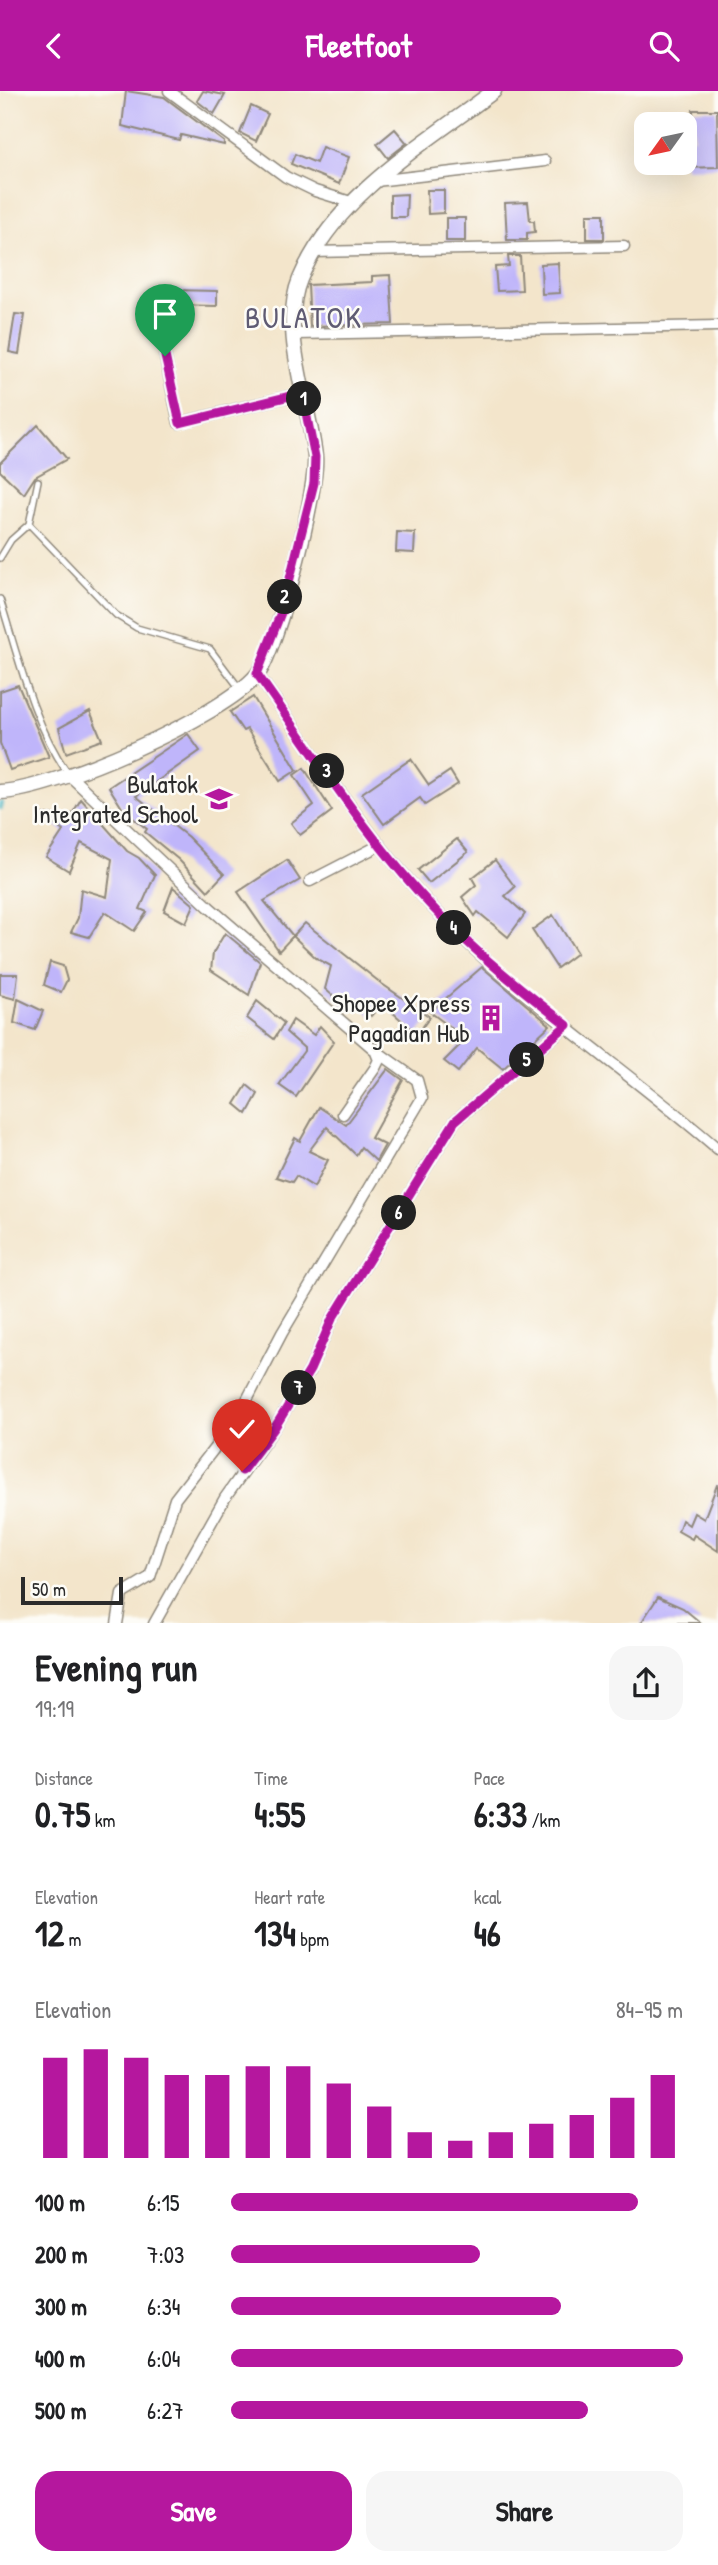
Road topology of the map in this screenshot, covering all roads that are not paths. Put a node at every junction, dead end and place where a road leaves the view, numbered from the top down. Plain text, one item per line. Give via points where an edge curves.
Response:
1 (169, 91) edge
2 (494, 91) edge
3 (545, 160) dead end
4 (376, 181) junction
5 (354, 203) junction
6 (624, 246) dead end
7 (312, 252) junction
8 (718, 326) edge
9 (296, 334) junction
10 (165, 356) dead end
11 (302, 393) junction
12 (38, 481) dead end
13 (29, 524) junction
14 (0, 558) edge
15 (0, 599) edge
16 (257, 674) junction
17 (240, 689) junction
18 (69, 775) junction
19 (0, 792) edge
20 (380, 845) junction
21 (310, 881) dead end
22 (567, 1025) junction
23 (375, 1050) junction
24 (343, 1114) dead end
25 (718, 1149) edge
26 (117, 1623) edge
27 (154, 1623) edge

1 - 5 street via 286,177
2 - 4 street
3 - 4 street
4 - 5 street
5 - 7 street
6 - 7 street
7 - 9 street via 298,283
8 - 9 street
9 - 11 street
10 - 11 street via 180,423
11 - 16 street via 315,457 314,483 282,610
12 - 13 lane
13 - 14 lane
13 - 17 lane via 116,615 137,628 210,649
15 - 18 lane via 25,678
16 - 17 street
16 - 20 street
17 - 18 street via 169,732
18 - 19 street
18 - 23 street via 209,907
20 - 21 street
20 - 22 street via 438,913 513,983
22 - 25 street
22 - 27 street via 455,1121 332,1319 303,1381 218,1509
23 - 24 street via 379,1059 375,1068
23 - 26 street via 417,1080 422,1098 282,1333 237,1419 176,1499 149,1577 122,1594

